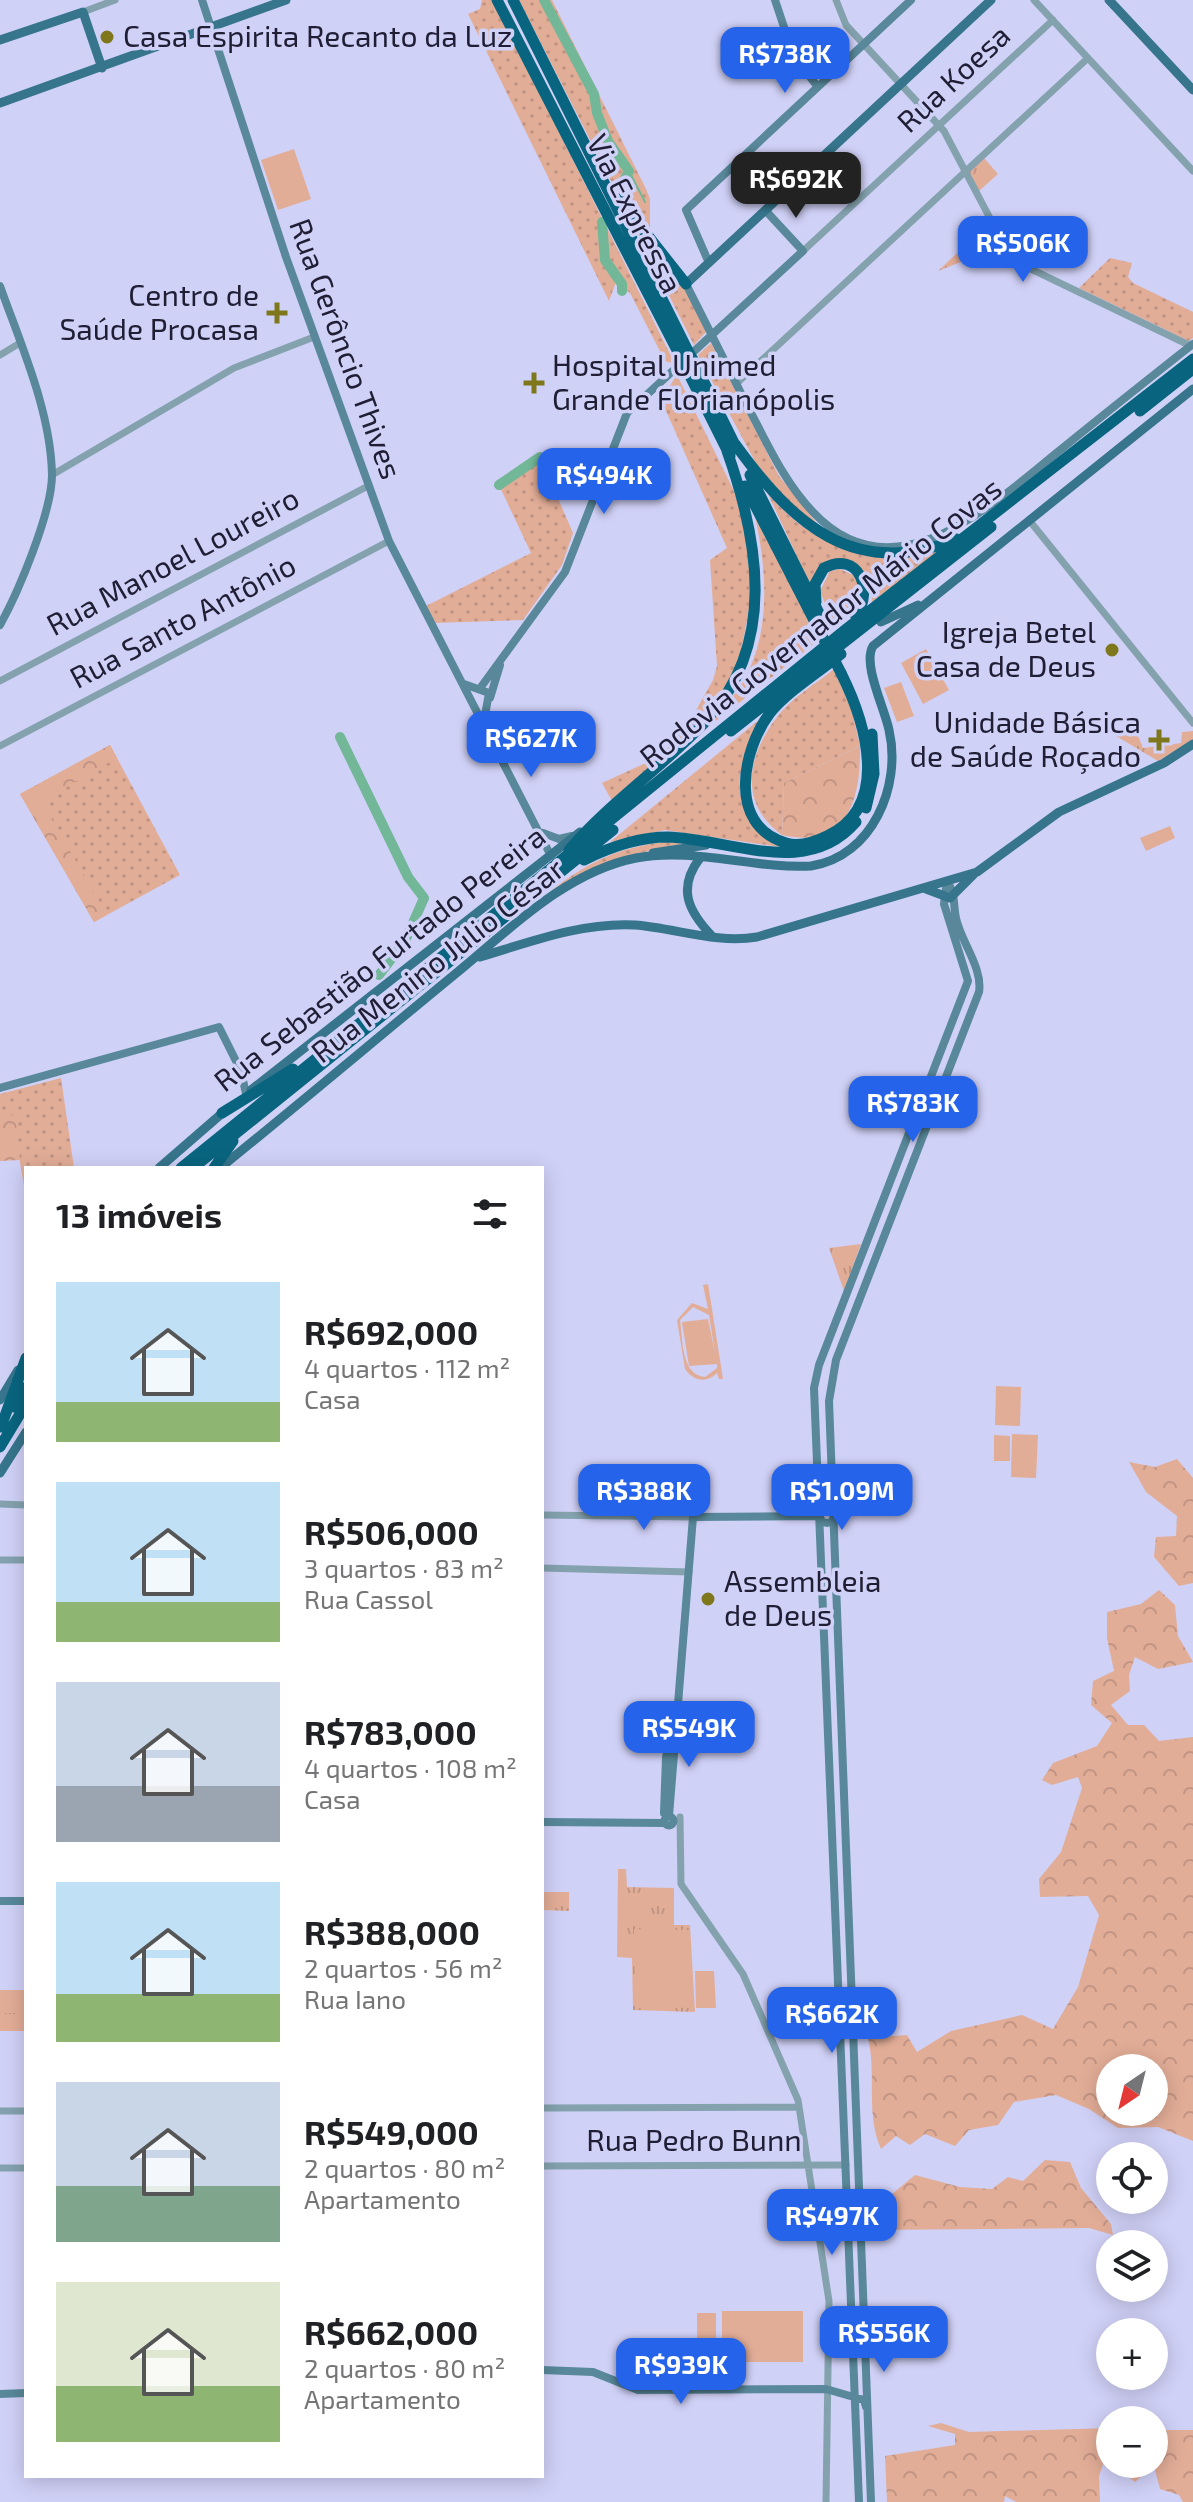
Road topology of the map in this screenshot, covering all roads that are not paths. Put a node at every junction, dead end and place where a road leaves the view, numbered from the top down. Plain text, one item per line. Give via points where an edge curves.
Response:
1 (115, 0) edge
2 (202, 0) edge
3 (286, 0) edge
4 (497, 0) edge
5 (513, 0) edge
6 (775, 0) edge
7 (836, 0) edge
8 (911, 0) edge
9 (991, 0) edge
10 (1034, 0) edge
11 (1109, 0) edge
12 (83, 12) junction
13 (1053, 20) junction
14 (210, 30) junction
15 (0, 40) edge
16 (864, 44) junction
17 (1088, 58) junction
18 (102, 68) junction
19 (901, 84) junction
20 (818, 87) junction
21 (1193, 90) edge
22 (0, 103) edge
23 (939, 125) junction
24 (1193, 171) edge
25 (965, 172) junction
26 (600, 173) junction
27 (765, 210) junction
28 (803, 251) junction
29 (709, 263) junction
30 (686, 284) junction
31 (0, 286) edge
32 (711, 335) junction
33 (314, 337) junction
34 (20, 343) junction
35 (1192, 346) edge
36 (0, 355) edge
37 (686, 358) junction
38 (230, 359) dead end
39 (1193, 359) edge
40 (234, 368) junction
41 (1193, 369) edge
42 (1164, 382) junction
43 (736, 384) junction
44 (1193, 389) edge
45 (731, 447) junction
46 (52, 475) junction
47 (368, 486) junction
48 (821, 520) junction
49 (1029, 520) junction
50 (984, 523) junction
51 (389, 541) junction
52 (834, 541) junction
53 (932, 573) junction
54 (931, 599) junction
55 (816, 607) junction
56 (881, 622) junction
57 (0, 625) edge
58 (822, 626) junction
59 (845, 630) junction
60 (502, 661) junction
61 (844, 671) junction
62 (457, 675) junction
63 (0, 681) edge
64 (478, 688) junction
65 (472, 702) junction
66 (488, 702) junction
67 (748, 707) junction
68 (1193, 723) edge
69 (485, 725) junction
70 (1193, 744) edge
71 (0, 746) edge
72 (661, 763) junction
73 (594, 820) junction
74 (541, 832) junction
75 (576, 835) junction
76 (547, 844) junction
77 (564, 845) junction
78 (718, 845) junction
79 (551, 856) junction
80 (639, 857) junction
81 (700, 858) junction
82 (566, 869) junction
83 (977, 872) junction
84 (548, 874) junction
85 (947, 881) junction
86 (926, 889) junction
87 (955, 895) junction
88 (943, 897) junction
89 (693, 915) junction
90 (692, 933) junction
91 (712, 936) junction
92 (498, 938) junction
93 (509, 948) junction
94 (473, 960) junction
95 (341, 1039) junction
96 (241, 1071) junction
97 (266, 1078) junction
98 (0, 1088) edge
99 (246, 1094) junction
100 (222, 1113) junction
101 (917, 1116) junction
102 (245, 1125) junction
103 (927, 1126) junction
104 (899, 1161) junction
105 (161, 1166) edge
106 (183, 1166) edge
107 (195, 1166) edge
108 (218, 1166) edge
109 (219, 1166) edge
110 (911, 1166) junction
111 (24, 1360) edge
112 (24, 1363) edge
113 (24, 1390) edge
114 (0, 1400) edge
115 (24, 1407) edge
116 (1, 1428) edge
117 (24, 1435) edge
118 (0, 1447) edge
119 (0, 1473) edge
120 (0, 1504) edge
121 (24, 1505) edge
122 (544, 1515) edge
123 (834, 1515) junction
124 (819, 1516) junction
125 (693, 1517) junction
126 (0, 1560) edge
127 (24, 1560) edge
128 (544, 1568) edge
129 (689, 1572) junction
130 (830, 1790) junction
131 (845, 1790) junction
132 (680, 1817) dead end
133 (544, 1822) edge
134 (670, 1823) junction
135 (0, 1901) edge
136 (24, 1901) edge
137 (836, 1954) junction
138 (851, 1984) junction
139 (841, 2011) junction
140 (855, 2046) junction
141 (799, 2107) junction
142 (544, 2108) edge
143 (0, 2111) edge
144 (24, 2111) edge
145 (806, 2165) junction
146 (846, 2165) junction
147 (544, 2166) edge
148 (0, 2168) edge
149 (24, 2168) edge
150 (852, 2326) junction
151 (868, 2348) junction
152 (544, 2370) edge
153 (826, 2389) junction
154 (24, 2393) edge
155 (0, 2394) edge
156 (855, 2395) junction
157 (868, 2419) junction
158 (866, 2501) edge
159 (826, 2502) edge

1 - 12 street
2 - 14 main road, Rua Gerôncio Thives
3 - 14 main road
4 - 37 highway, Via Expressa
5 - 26 highway, Via Expressa
6 - 20 main road via 794,57
7 - 16 street via 843,21
8 - 16 main road
9 - 19 main road
10 - 13 street
11 - 21 main road
12 - 15 main road
12 - 18 main road
13 - 17 street
13 - 23 street, Rua Koesa
14 - 18 main road
14 - 33 main road, Rua Gerôncio Thives
16 - 19 street
16 - 20 main road
17 - 24 street
17 - 25 street
18 - 22 main road
19 - 23 street
19 - 27 main road
20 - 29 main road via 686,210
23 - 25 street
23 - 28 street, Rua Koesa
25 - 35 street via 1017,264
25 - 43 street
26 - 30 highway
26 - 37 highway, Via Expressa
27 - 28 main road
27 - 29 main road
28 - 32 main road, Rua Koesa
29 - 30 main road
30 - 32 main road
31 - 34 main road
32 - 43 main road
32 - 60 main road, Rua Koesa via 623,418 565,572
33 - 40 street
33 - 47 main road, Rua Gerôncio Thives
34 - 36 street
34 - 46 main road via 39,396
35 - 42 highway
35 - 48 main road via 976,516 938,537 900,547 875,545 845,537
37 - 45 highway, Via Expressa
38 - 40 street
39 - 42 highway, Rodovia Governador Mário Covas
40 - 46 street
41 - 53 highway, Rodovia Governador Mário Covas
42 - 50 highway, Rodovia Governador Mário Covas
43 - 48 main road via 786,478
44 - 49 main road
45 - 52 highway via 792,514
45 - 55 highway
45 - 58 highway
45 - 72 highway via 754,545 756,601 750,639 721,704
46 - 57 main road via 25,573
47 - 51 main road, Rua Gerôncio Thives
47 - 63 street, Rua Manoel Loureiro
48 - 52 main road
49 - 54 main road
49 - 68 street
50 - 52 highway via 955,540 903,554
50 - 59 highway, Rodovia Governador Mário Covas
51 - 62 main road, Rua Gerôncio Thives
51 - 71 street, Rua Santo Antônio
53 - 56 highway
53 - 82 highway, Rodovia Governador Mário Covas
54 - 56 main road
54 - 81 main road, Rua Menino Júlio César via 868,655 890,732 890,762 884,802 867,834 842,856 819,865
55 - 58 highway
55 - 59 highway via 815,584 824,568 839,564 857,571 865,598
56 - 61 highway via 773,710 753,741 744,776 750,808 767,832 788,844 832,834 861,801 866,742
58 - 61 highway, bridge
59 - 67 highway, Rodovia Governador Mário Covas
60 - 64 main road
60 - 66 main road
61 - 78 highway via 863,701 874,749 871,794 855,824 832,844 804,853
62 - 64 main road
62 - 65 main road, Rua Gerôncio Thives
64 - 65 main road
64 - 66 main road via 487,690
65 - 66 main road via 480,707
65 - 69 main road, Rua Gerôncio Thives
66 - 69 main road
67 - 72 highway
67 - 84 highway, Rodovia Governador Mário Covas
69 - 74 main road
70 - 83 main road via 1059,812
72 - 73 highway
73 - 75 main road, Rua Sebastião Furtado Pereira
73 - 84 highway
74 - 75 main road via 559,839
74 - 76 main road
75 - 77 main road, Rua Sebastião Furtado Pereira
76 - 77 main road
76 - 79 main road
77 - 79 main road, Rua Sebastião Furtado Pereira
78 - 80 main road via 672,847
78 - 82 highway via 650,839 596,854
79 - 97 main road, Rua Sebastião Furtado Pereira
80 - 81 main road, Rua Menino Júlio César
80 - 92 main road, Rua Menino Júlio César via 577,881
81 - 89 main road via 686,886
82 - 102 highway, Rodovia Governador Mário Covas
83 - 85 main road
83 - 87 main road
84 - 95 highway, Rodovia Governador Mário Covas
85 - 86 main road
85 - 87 main road
85 - 88 main road
86 - 88 main road
86 - 91 main road via 757,937
87 - 88 main road
87 - 103 main road via 957,921 980,986
88 - 101 main road via 968,981
89 - 90 main road
89 - 91 main road
90 - 91 main road
90 - 93 main road via 597,926
92 - 93 main road
92 - 94 main road, Rua Menino Júlio César
93 - 94 main road
94 - 109 main road, Rua Menino Júlio César
95 - 100 highway
95 - 106 highway, Rodovia Governador Mário Covas
96 - 97 main road via 250,1078
96 - 98 main road via 219,1027
96 - 99 main road
97 - 99 main road, Rua Sebastião Furtado Pereira
99 - 100 main road, Rua Sebastião Furtado Pereira
100 - 105 main road, Rua Sebastião Furtado Pereira
101 - 103 main road
101 - 104 main road
102 - 107 highway, Rodovia Governador Mário Covas
102 - 108 highway
103 - 110 main road
104 - 110 main road via 907,1159
104 - 124 main road via 815,1380
110 - 123 main road via 831,1375
111 - 114 main road
112 - 116 highway
113 - 116 highway
115 - 118 highway
117 - 119 main road
120 - 121 street
122 - 125 street
123 - 124 main road via 827,1509
123 - 131 main road
124 - 125 main road
124 - 130 main road
125 - 129 main road
126 - 127 street
128 - 129 street
129 - 134 main road
130 - 131 main road via 836,1784
130 - 137 main road
131 - 138 main road
132 - 134 street
133 - 134 main road
134 - 141 street via 684,1891 743,1974
135 - 136 main road
137 - 138 main road via 842,1951 847,1956
137 - 139 main road
138 - 140 main road
139 - 140 main road via 845,2046
139 - 146 main road
140 - 151 main road
141 - 142 street
141 - 145 street
143 - 144 street
145 - 146 street, Rua Pedro Bunn
145 - 147 street, Rua Pedro Bunn
145 - 153 street via 829,2301
146 - 150 main road
148 - 149 street
150 - 151 main road via 856,2319 862,2321
150 - 156 main road
151 - 157 main road
152 - 153 main road via 593,2372 638,2390
153 - 156 main road
153 - 159 street
154 - 155 main road
156 - 157 main road via 865,2402
156 - 158 main road via 858,2472
157 - 158 main road

